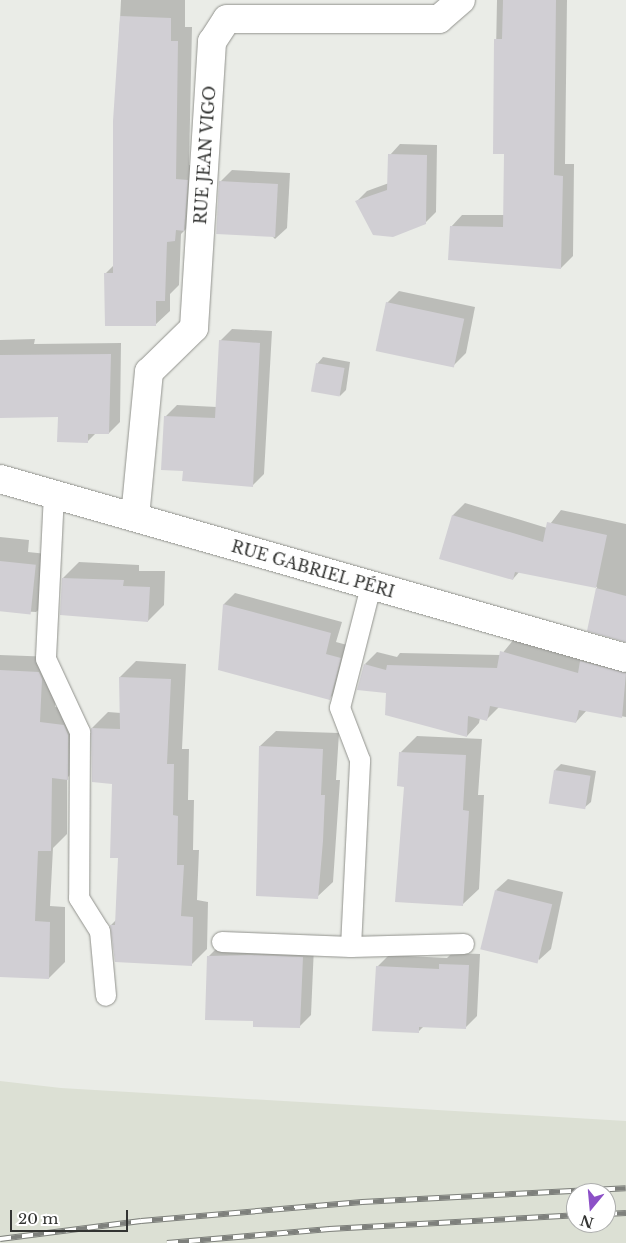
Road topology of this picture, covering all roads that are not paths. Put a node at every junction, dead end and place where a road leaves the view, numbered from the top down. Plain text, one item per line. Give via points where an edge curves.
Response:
1 (461, 0) edge
2 (0, 479) edge
3 (54, 494) junction
4 (135, 517) junction
5 (372, 586) junction
6 (626, 658) edge
7 (222, 942) dead end
8 (464, 944) dead end
9 (351, 947) junction
10 (106, 996) dead end

1 - 4 street, RUE JEAN VIGO via 439,19 227,19 212,42 194,328 149,372
2 - 3 street, RUE GABRIEL PÉRI
3 - 4 street, RUE GABRIEL PÉRI
3 - 10 lane via 46,659 80,732 79,898 100,931
4 - 5 street, RUE GABRIEL PÉRI
5 - 6 street, RUE GABRIEL PÉRI
5 - 9 lane via 340,708 360,760
7 - 9 lane
8 - 9 lane

